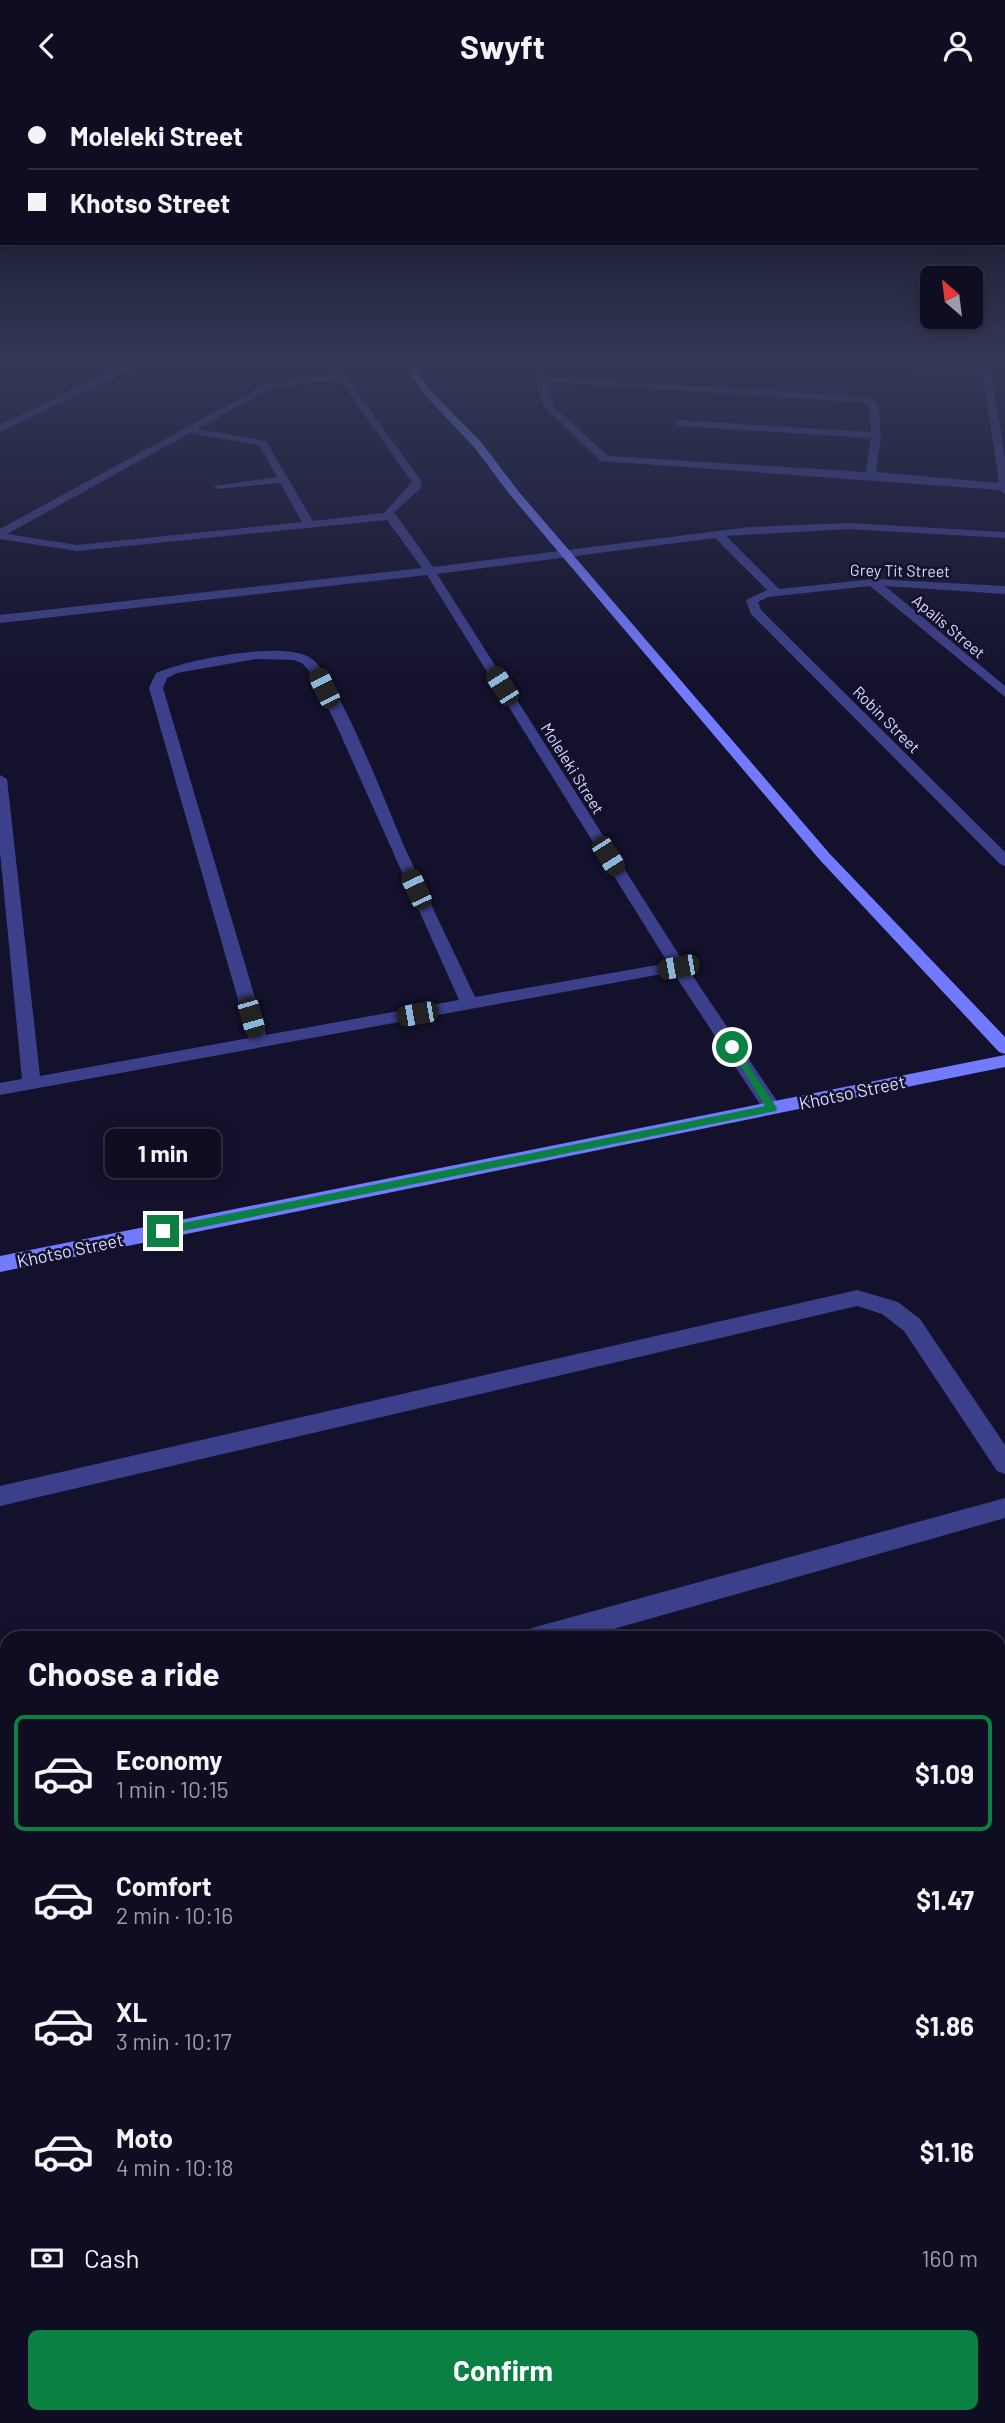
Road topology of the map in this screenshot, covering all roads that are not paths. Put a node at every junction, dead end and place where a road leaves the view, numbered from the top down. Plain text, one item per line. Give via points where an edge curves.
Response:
1 (120, 468) edge
2 (279, 468) edge
3 (407, 468) edge
4 (497, 468) edge
5 (752, 468) edge
6 (872, 468) edge
7 (1002, 468) edge
8 (871, 475) junction
9 (286, 479) junction
10 (218, 486) dead end
11 (1005, 489) edge
12 (390, 516) junction
13 (310, 524) junction
14 (717, 533) junction
15 (0, 534) edge
16 (1005, 535) edge
17 (566, 553) junction
18 (430, 571) junction
19 (873, 582) junction
20 (1005, 590) edge
21 (775, 592) junction
22 (753, 597) joint
23 (0, 619) edge
24 (1005, 694) edge
25 (0, 779) edge
26 (1005, 862) edge
27 (678, 967) junction
28 (470, 1005) junction
29 (259, 1042) junction
30 (1005, 1048) edge
31 (1005, 1061) edge
32 (32, 1084) junction
33 (0, 1089) edge
34 (772, 1108) junction
35 (0, 1264) edge
36 (1005, 1464) edge
37 (0, 1496) edge
38 (1005, 1507) edge
39 (564, 1631) edge

1 - 15 street
2 - 9 street
3 - 12 street via 416,487 389,510
4 - 17 street
5 - 8 street
6 - 8 street
7 - 11 street
8 - 11 street
9 - 10 street
9 - 13 street
12 - 13 street
12 - 18 street, Moleleki Street
13 - 15 street via 77,548
14 - 16 street via 849,526
14 - 17 street
14 - 21 street
17 - 18 street
17 - 30 street via 824,856
18 - 23 street
18 - 27 street, Moleleki Street
19 - 20 street, Grey Tit Street
19 - 21 street, Grey Tit Street
19 - 24 street, Apalis Street
21 - 22 street, Grey Tit Street
22 - 26 street, Robin Street via 755,611
25 - 32 street
27 - 28 street
27 - 34 street, Moleleki Street
28 - 29 street
28 - 29 street via 314,667 298,656 277,654 182,668 161,676 156,688
29 - 32 street
31 - 34 street, Khotso Street
32 - 33 street
34 - 35 street, Khotso Street
36 - 37 street via 912,1325 890,1308 857,1298
38 - 39 street

